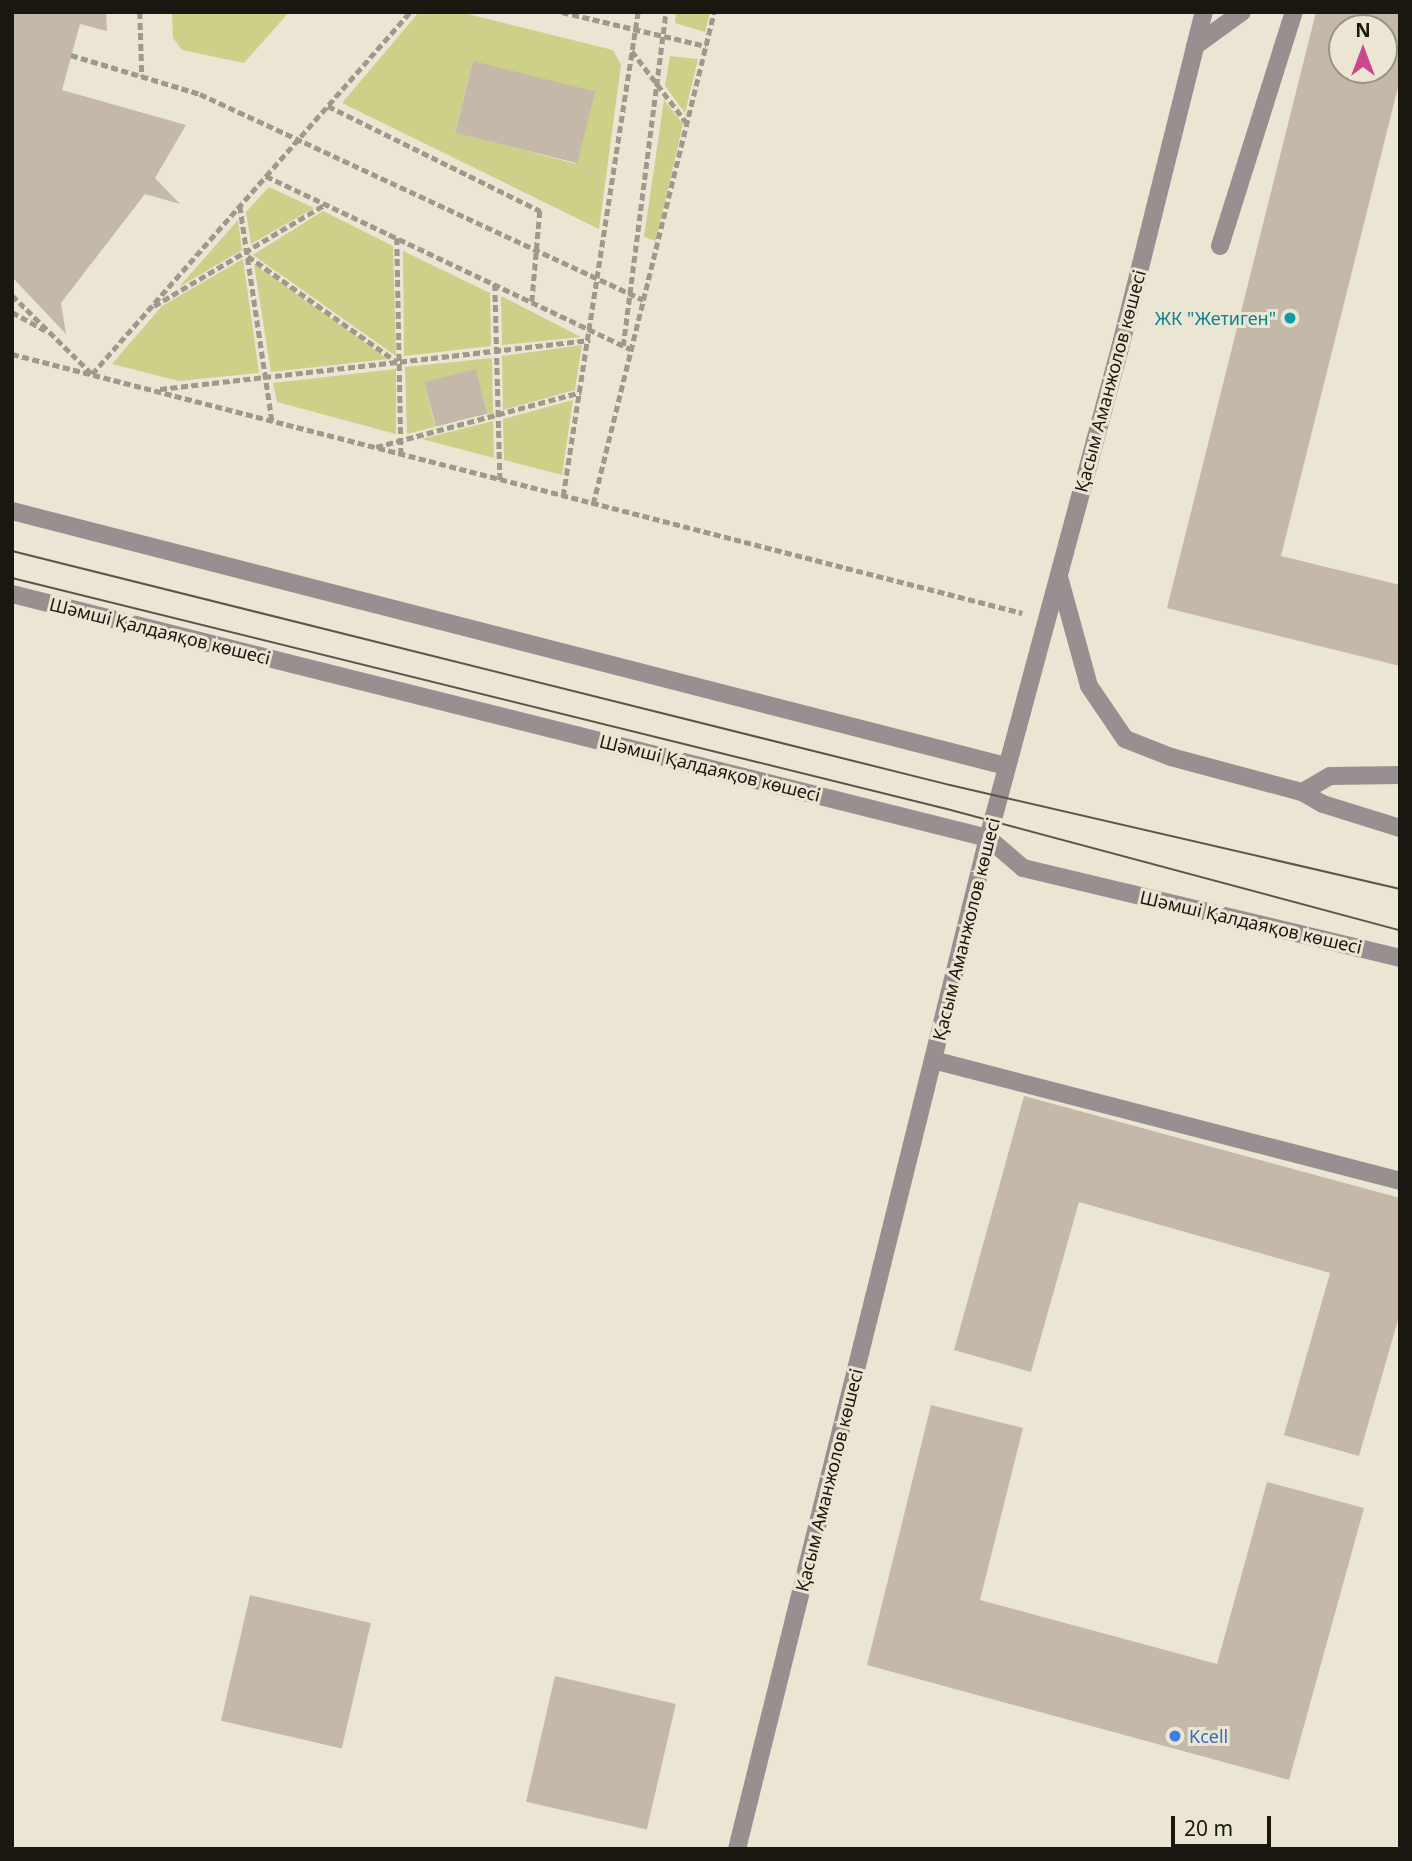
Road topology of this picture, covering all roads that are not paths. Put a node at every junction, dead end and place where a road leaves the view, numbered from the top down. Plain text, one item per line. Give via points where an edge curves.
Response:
1 (1204, 12) edge
2 (1242, 12) edge
3 (1294, 12) edge
4 (1195, 46) junction
5 (1220, 246) dead end
6 (12, 510) edge
7 (1059, 578) junction
8 (12, 594) edge
9 (1006, 766) junction
10 (1400, 775) edge
11 (1302, 792) junction
12 (1400, 828) edge
13 (988, 838) junction
14 (1400, 958) edge
15 (933, 1060) junction
16 (1400, 1181) edge
17 (737, 1849) edge

1 - 4 street, Қасым Аманжолов көшесі
2 - 4 street
3 - 5 street
4 - 7 street, Қасым Аманжолов көшесі
6 - 9 street
7 - 9 street, Қасым Аманжолов көшесі
7 - 11 street via 1089,686 1125,739 1171,757
8 - 13 street, Шәмші Қалдаяқов көшесі
9 - 13 street, Қасым Аманжолов көшесі
10 - 11 street via 1330,776
11 - 12 street via 1323,804
13 - 14 street, Шәмші Қалдаяқов көшесі via 1023,868
13 - 15 street, Қасым Аманжолов көшесі
15 - 16 street
15 - 17 street, Қасым Аманжолов көшесі

